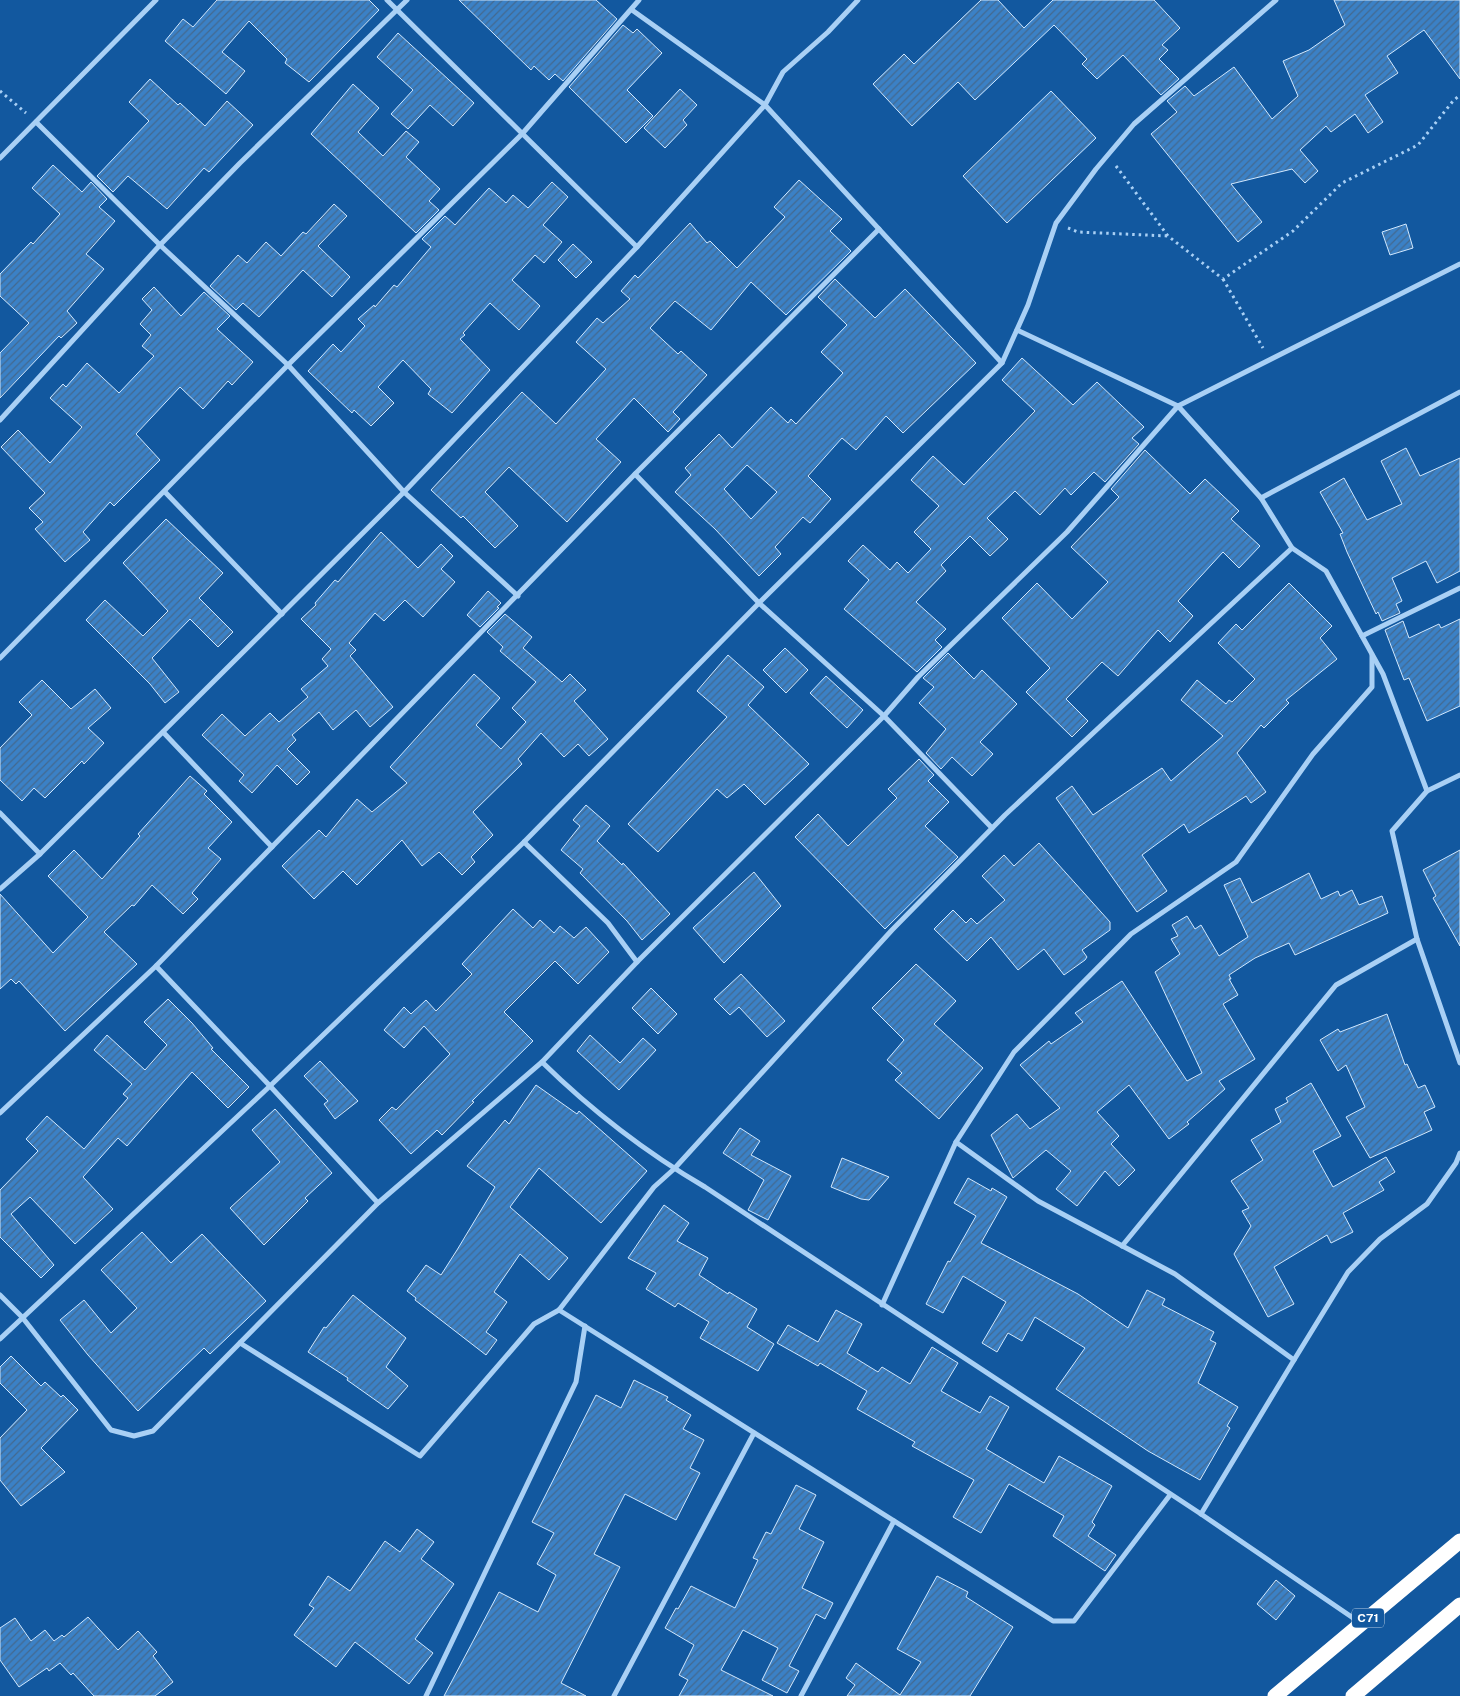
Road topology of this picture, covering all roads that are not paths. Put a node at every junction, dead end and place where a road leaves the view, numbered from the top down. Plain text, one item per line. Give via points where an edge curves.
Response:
1 (156, 0) edge
2 (387, 0) edge
3 (407, 0) edge
4 (639, 0) edge
5 (858, 0) edge
6 (1276, 0) edge
7 (398, 9) junction
8 (632, 10) junction
9 (765, 104) junction
10 (36, 122) junction
11 (522, 134) junction
12 (0, 158) edge
13 (879, 229) junction
14 (160, 245) junction
15 (637, 247) junction
16 (1460, 264) edge
17 (1017, 330) junction
18 (1002, 363) junction
19 (288, 365) junction
20 (1460, 392) edge
21 (1178, 406) junction
22 (0, 420) edge
23 (635, 474) junction
24 (165, 492) junction
25 (404, 492) junction
26 (1261, 498) junction
27 (1292, 548) junction
28 (1460, 588) edge
29 (518, 596) junction
30 (759, 603) junction
31 (282, 614) junction
32 (1362, 636) junction
33 (1372, 655) junction
34 (0, 658) edge
35 (884, 716) junction
36 (163, 732) junction
37 (1460, 776) edge
38 (1426, 791) junction
39 (0, 813) edge
40 (992, 828) junction
41 (524, 842) junction
42 (272, 847) junction
43 (40, 854) junction
44 (0, 890) edge
45 (1417, 939) junction
46 (637, 962) junction
47 (156, 966) junction
48 (542, 1062) junction
49 (1460, 1064) edge
50 (270, 1086) junction
51 (0, 1113) edge
52 (956, 1142) junction
53 (1460, 1153) edge
54 (674, 1169) junction
55 (378, 1203) junction
56 (1122, 1246) junction
57 (0, 1295) edge
58 (882, 1305) junction
59 (558, 1310) junction
60 (22, 1317) junction
61 (585, 1326) junction
62 (0, 1339) edge
63 (240, 1343) junction
64 (1294, 1360) junction
65 (754, 1433) junction
66 (1170, 1495) junction
67 (1201, 1514) junction
68 (894, 1522) junction
69 (1460, 1541) edge
70 (1460, 1605) edge
71 (1362, 1623) junction
72 (426, 1696) edge
73 (614, 1696) edge
74 (801, 1696) edge
75 (1275, 1696) edge
76 (1353, 1696) edge

1 - 10 street
2 - 7 street
3 - 7 street
4 - 8 street
5 - 9 street via 784,72
6 - 17 street via 1134,124 1107,156 1056,223
7 - 11 street
7 - 14 street via 240,162
8 - 9 street
8 - 11 street
9 - 13 street
9 - 15 street
10 - 12 street
10 - 14 street
11 - 15 street
11 - 19 street
13 - 18 street
13 - 23 street
14 - 19 street
14 - 22 street
15 - 25 street
16 - 21 street
17 - 18 street
17 - 21 street
18 - 30 street
19 - 24 street
19 - 25 street
20 - 26 street
21 - 26 street
21 - 35 street via 1067,532 918,678
23 - 29 street
23 - 30 street
24 - 31 street
24 - 34 street
25 - 29 street
25 - 31 street
26 - 27 street
27 - 32 street via 1326,571
27 - 40 street
28 - 32 street
29 - 42 street
30 - 35 street
30 - 41 street
31 - 36 street
32 - 33 street
33 - 38 street via 1383,674
33 - 52 street via 1372,688 1313,754 1236,862 1131,934 1014,1052
35 - 40 street
35 - 46 street
36 - 42 street
36 - 43 street
37 - 38 street
38 - 45 street via 1392,831
39 - 43 street
40 - 54 street via 874,949
41 - 46 street via 608,923
41 - 50 street
42 - 47 street
43 - 44 street
45 - 49 street
45 - 56 street via 1336,985
46 - 48 street
47 - 50 street
47 - 51 street
48 - 54 street via 582,1101
48 - 55 street
50 - 55 street
50 - 60 street
52 - 56 street via 1038,1201
52 - 58 street
53 - 64 street via 1427,1204 1380,1239 1348,1272
54 - 58 street
54 - 59 street via 654,1188
55 - 63 street
56 - 64 street via 1175,1274
57 - 60 street
58 - 66 street
59 - 61 street
59 - 63 street via 534,1324 420,1456
60 - 62 street
60 - 63 street via 111,1430 134,1436 153,1431
61 - 65 street
61 - 72 street via 576,1382
64 - 67 street
65 - 68 street
65 - 73 street
66 - 67 street
66 - 68 street via 1074,1620 1053,1621
67 - 71 street
68 - 74 street
69 - 71 highway, C71
70 - 76 highway
71 - 75 highway, C71

